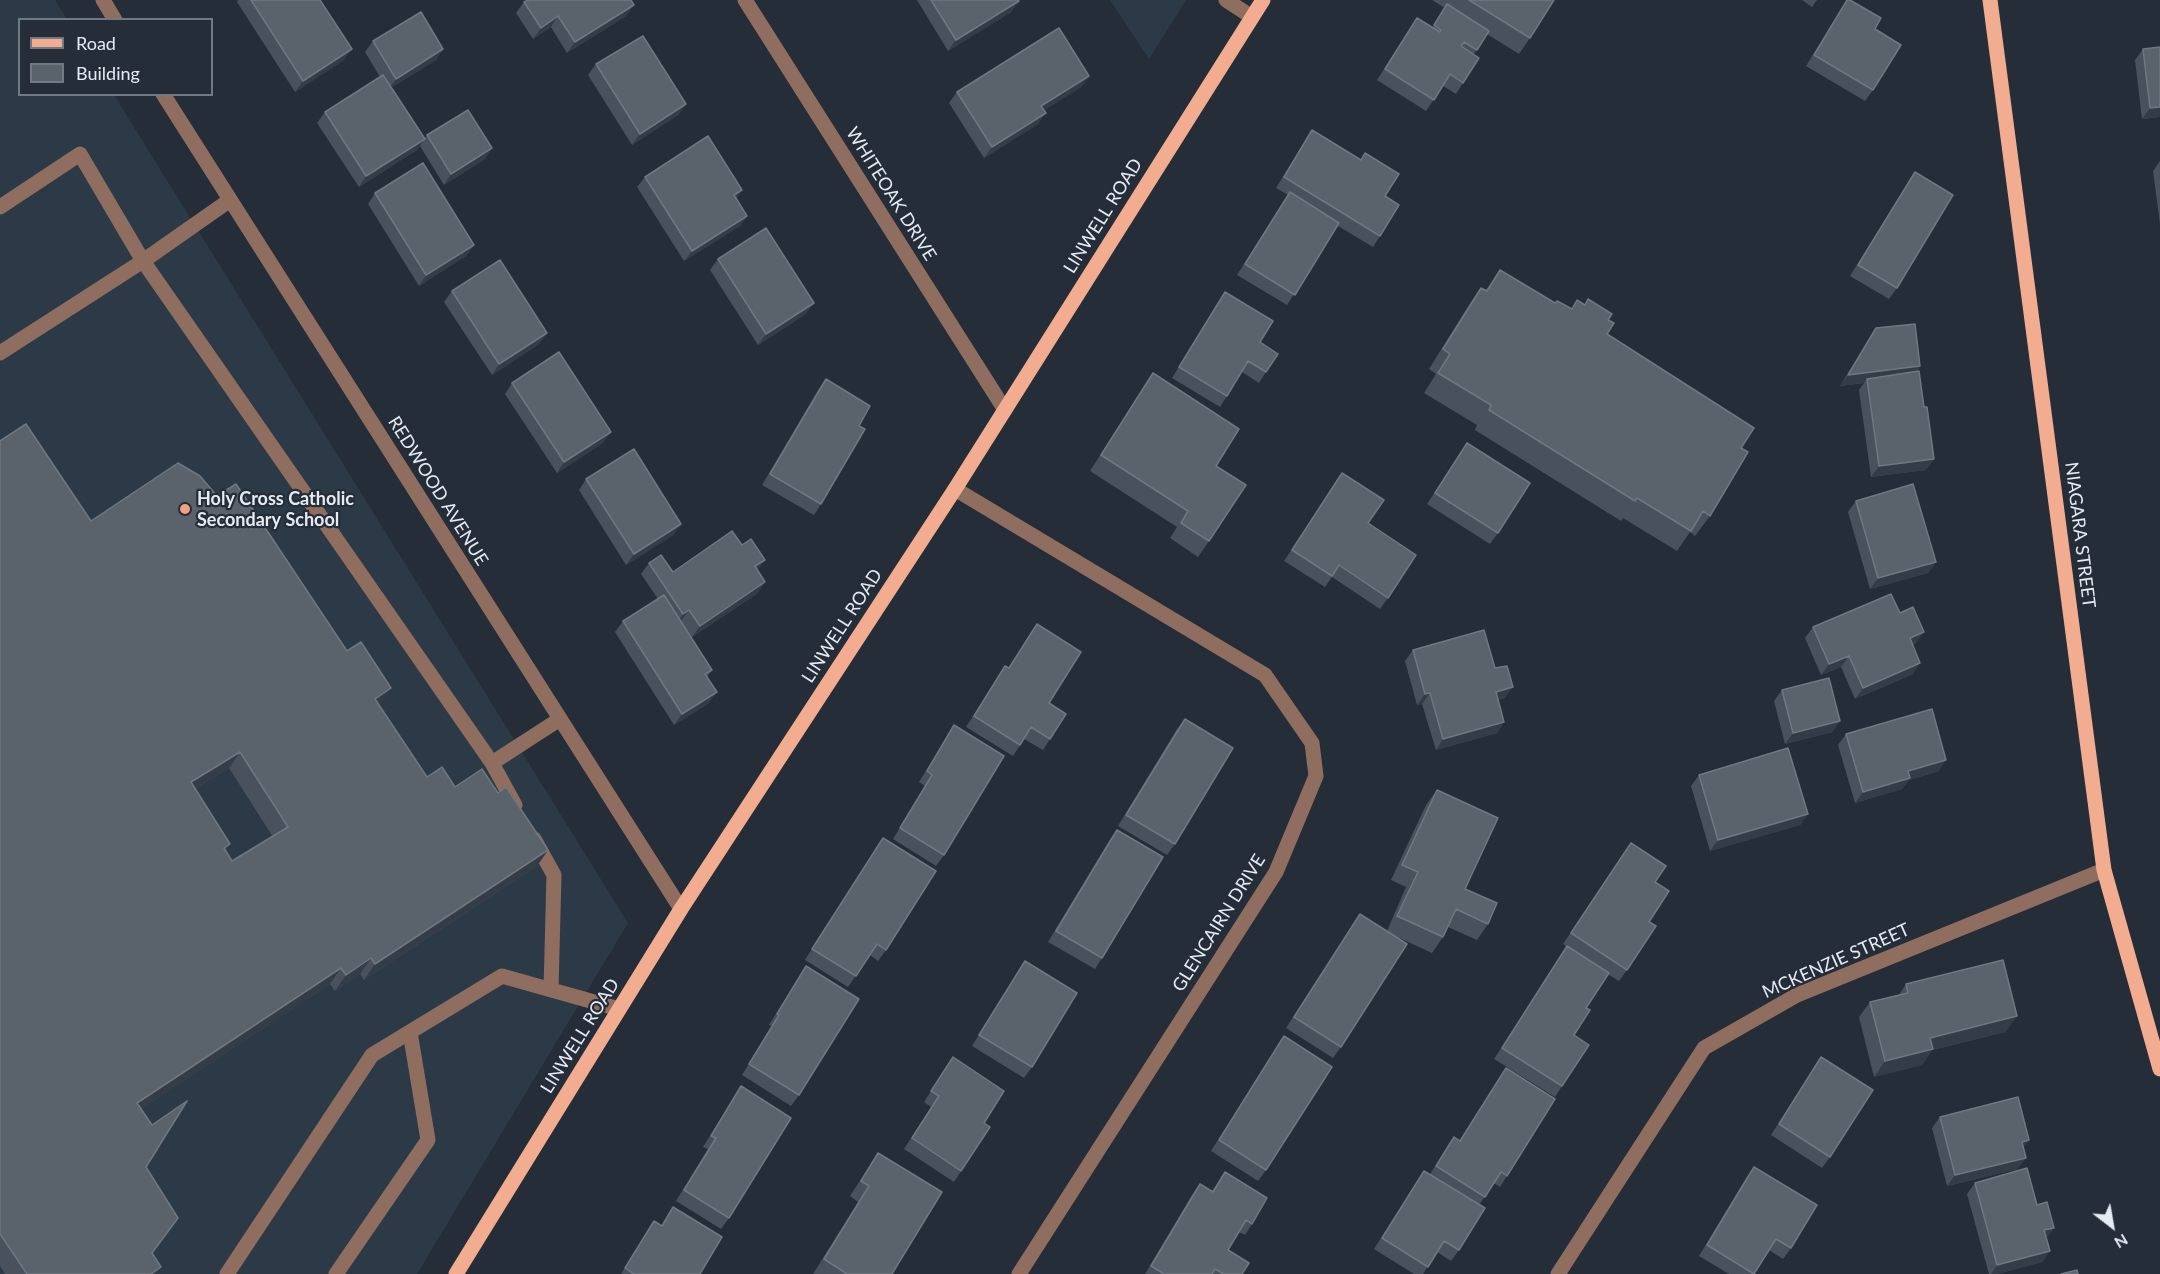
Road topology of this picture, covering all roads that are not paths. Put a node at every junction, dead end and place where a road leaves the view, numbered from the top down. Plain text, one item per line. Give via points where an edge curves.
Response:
1 (103, 0) edge
2 (745, 0) edge
3 (1226, 0) edge
4 (1263, 0) edge
5 (1990, 0) edge
6 (1252, 17) junction
7 (114, 18) edge
8 (164, 96) edge
9 (230, 200) junction
10 (0, 207) edge
11 (143, 261) junction
12 (0, 352) edge
13 (1005, 410) junction
14 (955, 489) junction
15 (560, 719) junction
16 (492, 763) junction
17 (2104, 870) junction
18 (681, 909) junction
19 (551, 990) junction
20 (619, 1009) junction
21 (410, 1032) junction
22 (2160, 1069) edge
23 (227, 1274) edge
24 (336, 1274) edge
25 (456, 1274) edge
26 (1019, 1274) edge
27 (1558, 1274) edge

1 - 7 street
2 - 13 street, WHITEOAK DRIVE
3 - 6 street
4 - 6 main road, LINWELL ROAD
5 - 17 main road, NIAGARA STREET
6 - 13 main road, LINWELL ROAD
8 - 9 street, REDWOOD AVENUE
9 - 11 street
9 - 15 street, REDWOOD AVENUE
10 - 11 street via 80,154
11 - 12 street
11 - 16 street
13 - 14 main road, LINWELL ROAD
14 - 18 main road, LINWELL ROAD
14 - 26 street, GLENCAIRN DRIVE via 1265,675 1312,743 1316,776 1276,872
15 - 16 street
15 - 18 street, REDWOOD AVENUE
16 - 19 street via 554,875
17 - 22 main road, NIAGARA STREET
17 - 27 street, MCKENZIE STREET via 1797,995 1704,1048
18 - 20 main road, LINWELL ROAD
19 - 20 street
19 - 21 street via 502,976
20 - 25 main road, LINWELL ROAD
21 - 23 street via 372,1055
21 - 24 street via 428,1140

